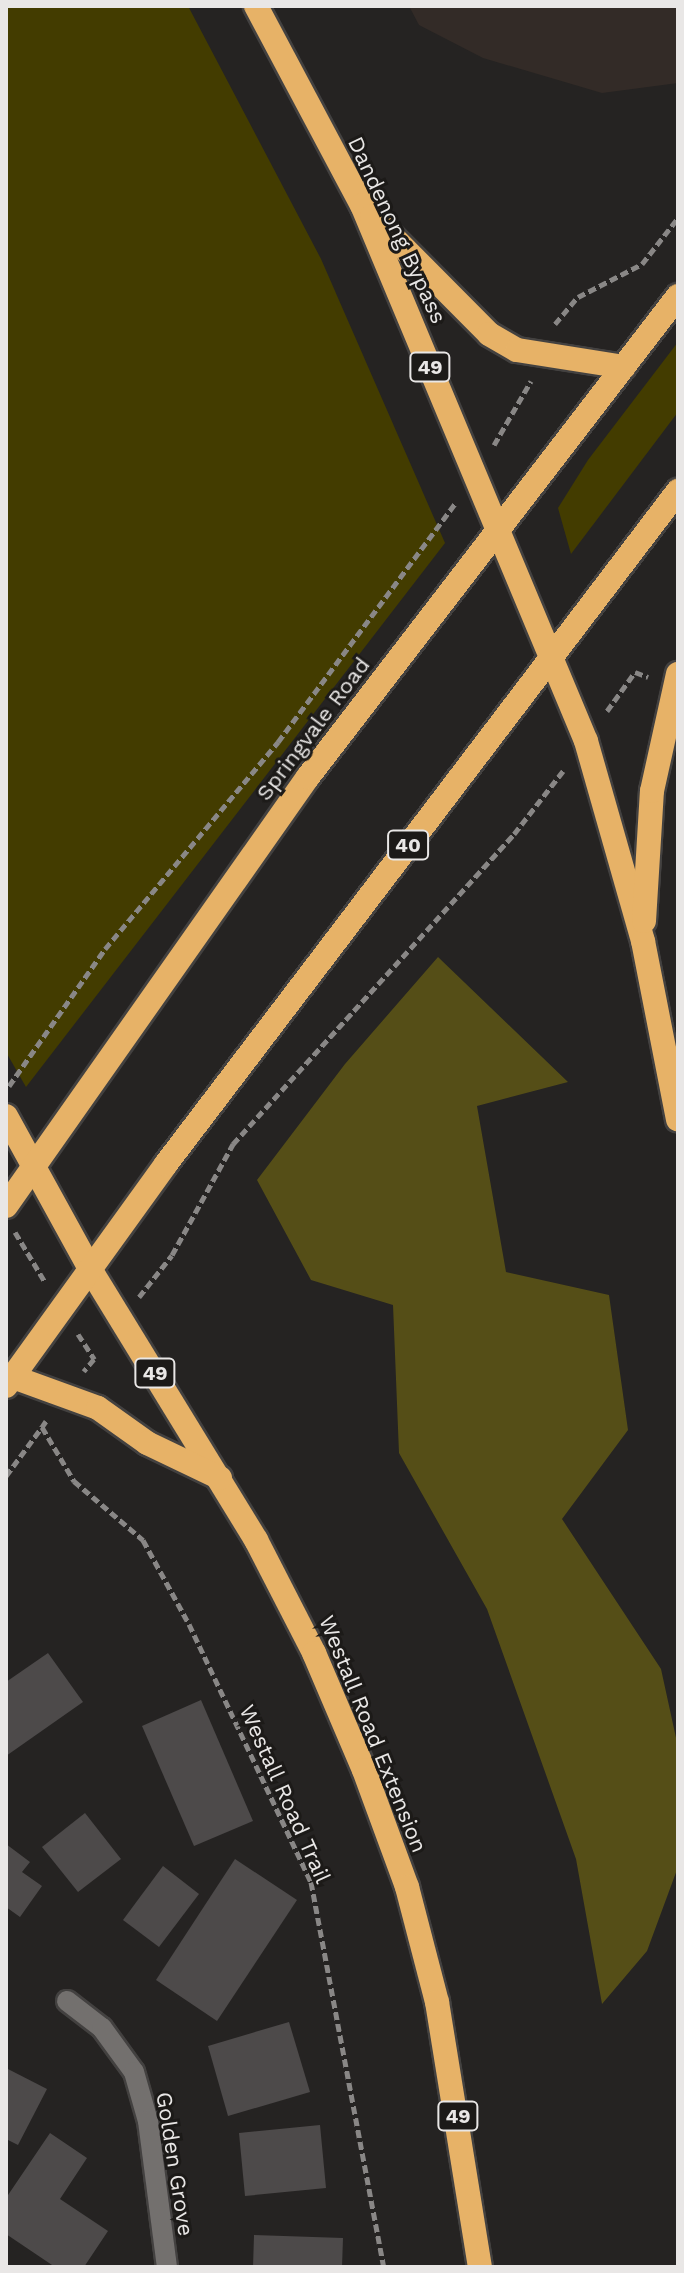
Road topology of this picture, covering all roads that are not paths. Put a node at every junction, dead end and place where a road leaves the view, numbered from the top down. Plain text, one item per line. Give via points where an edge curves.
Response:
1 (256, 6) edge
2 (362, 205) junction
3 (678, 296) edge
4 (624, 367) junction
5 (678, 491) edge
6 (497, 530) junction
7 (550, 660) junction
8 (676, 681) edge
9 (643, 941) junction
10 (6, 1116) edge
11 (678, 1120) edge
12 (33, 1166) junction
13 (6, 1206) edge
14 (90, 1269) junction
15 (9, 1381) edge
16 (220, 1478) junction
17 (67, 2001) dead end
18 (167, 2267) edge
19 (480, 2267) edge

1 - 2 highway, Dandenong Bypass / 49
2 - 4 highway via 489,334 517,350
2 - 6 highway, Dandenong Bypass / 49
3 - 4 highway, Springvale Road
4 - 6 highway, Springvale Road
5 - 7 highway, 40
6 - 7 highway, Dandenong Bypass / 49
6 - 12 highway, Springvale Road via 308,777
7 - 9 highway, 49 via 586,741
7 - 14 highway, 40
8 - 9 highway via 652,791
9 - 11 highway, 49
10 - 12 highway, 49
12 - 13 highway, Springvale Road
12 - 14 highway, 49
14 - 15 highway, 40
14 - 16 highway, Westall Road Extension / 49
15 - 16 highway via 116,1417 147,1443
16 - 19 highway, Westall Road Extension / 49 via 314,1653 407,1887 447,2048
17 - 18 street, Golden Grove via 102,2028 134,2072 148,2121

